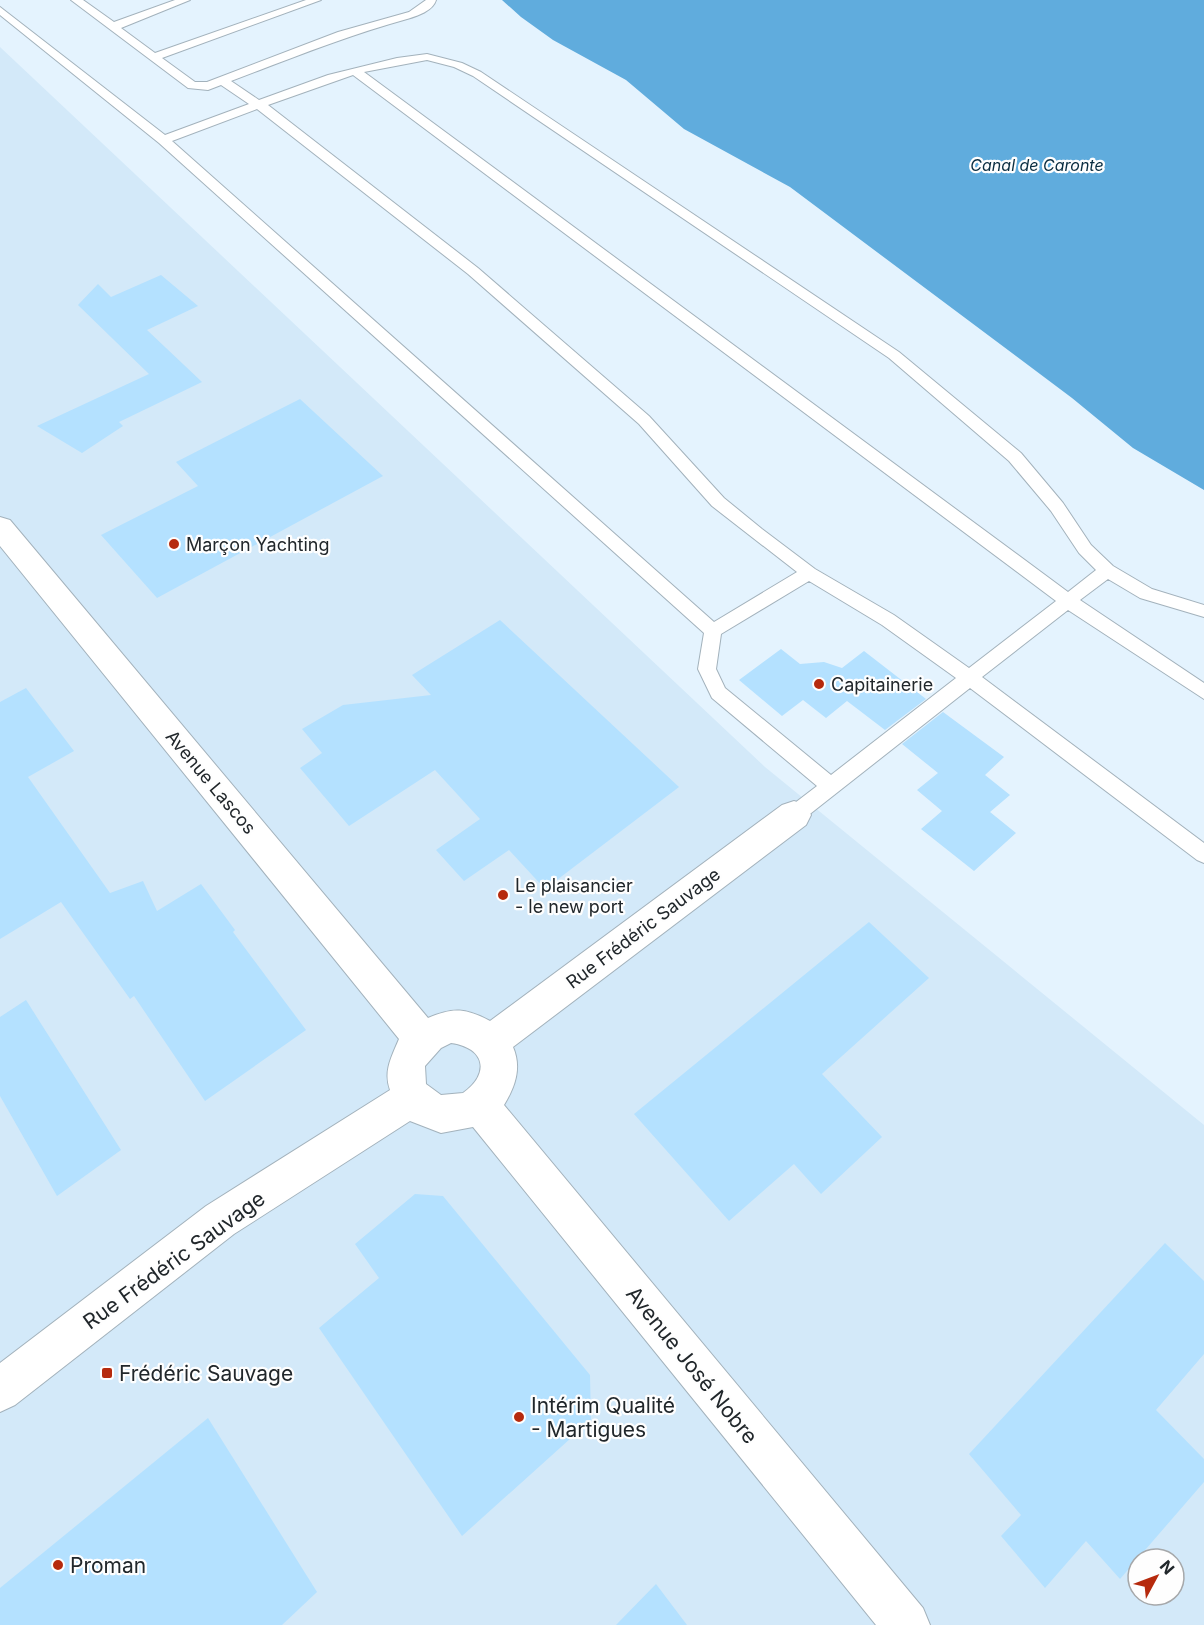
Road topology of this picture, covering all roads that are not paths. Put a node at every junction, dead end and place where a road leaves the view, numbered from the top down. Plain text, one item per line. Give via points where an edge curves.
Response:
1 (76, 0) edge
2 (185, 0) edge
3 (316, 0) edge
4 (431, 0) edge
5 (0, 10) edge
6 (112, 27) junction
7 (154, 57) junction
8 (355, 71) junction
9 (222, 81) junction
10 (255, 104) junction
11 (163, 140) junction
12 (0, 527) edge
13 (1107, 570) junction
14 (809, 573) junction
15 (1068, 601) junction
16 (1204, 611) edge
17 (713, 631) junction
18 (970, 678) junction
19 (1204, 692) edge
20 (831, 786) junction
21 (794, 815) joint
22 (1204, 854) edge
23 (422, 1038) junction
24 (491, 1042) junction
25 (413, 1097) junction
26 (479, 1105) junction
27 (0, 1390) edge
28 (906, 1625) edge

1 - 6 lane
2 - 6 lane
3 - 7 lane
4 - 9 lane via 413,14 342,34
5 - 11 lane
6 - 7 lane
7 - 9 lane via 192,85 208,86
8 - 10 lane
8 - 13 lane via 427,57 477,74 894,355 1015,457 1057,507 1085,549
8 - 15 lane
9 - 10 lane
10 - 11 lane
10 - 14 lane via 276,116 472,271 644,420 718,502
11 - 17 lane
12 - 23 street, Avenue Lascos
13 - 15 lane
13 - 16 lane via 1146,594
14 - 17 lane
14 - 18 lane
15 - 18 lane
15 - 19 lane
17 - 20 lane via 706,669 718,693
18 - 20 lane
18 - 22 lane
20 - 21 lane
21 - 24 street, Rue Frédéric Sauvage
23 - 24 street via 450,1026 479,1032
23 - 25 street via 412,1048 405,1073
24 - 26 street via 497,1054 497,1081
25 - 26 street via 421,1106 443,1114 456,1114
25 - 27 street, Rue Frédéric Sauvage via 220,1220
26 - 28 street, Avenue José Nobre

